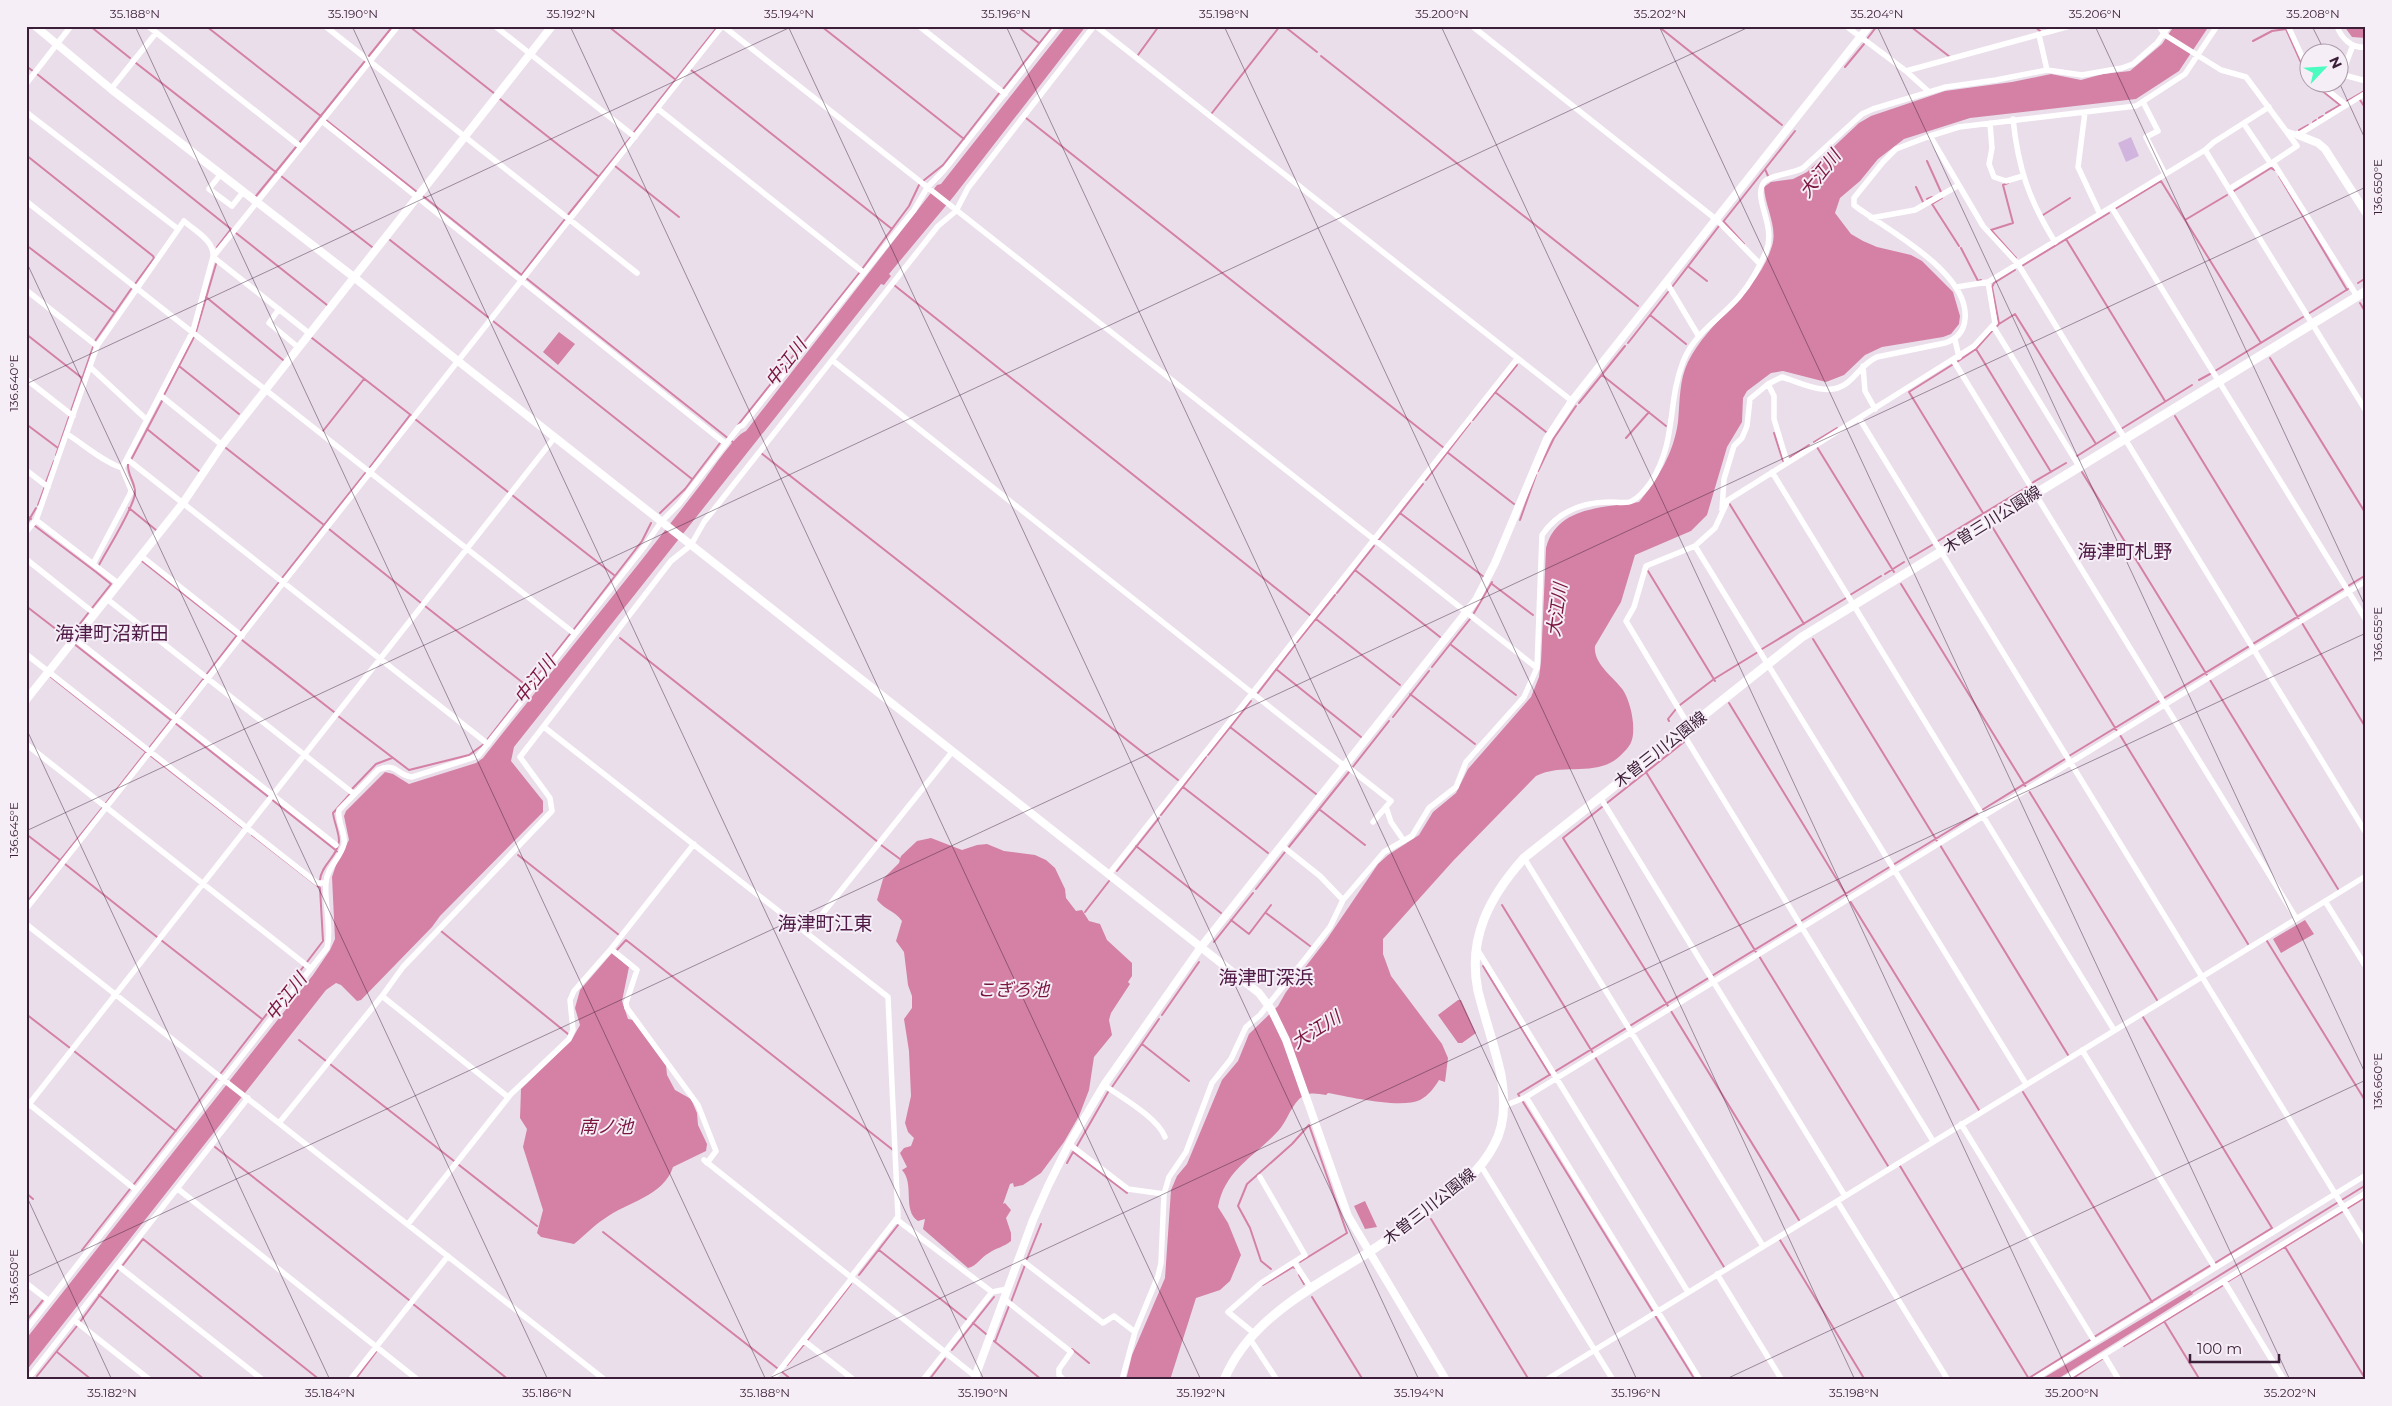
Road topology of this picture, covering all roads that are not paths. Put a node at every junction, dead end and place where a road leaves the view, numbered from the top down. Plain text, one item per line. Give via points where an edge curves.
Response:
1 (35, 26) edge
2 (71, 26) edge
3 (148, 26) edge
4 (325, 26) edge
5 (398, 26) edge
6 (495, 26) edge
7 (552, 26) edge
8 (722, 26) edge
9 (919, 26) edge
10 (1058, 26) edge
11 (1095, 26) edge
12 (1472, 26) edge
13 (1846, 26) edge
14 (1869, 26) edge
15 (2070, 26) edge
16 (2159, 26) edge
17 (2169, 26) edge
18 (2217, 26) edge
19 (2288, 26) edge
20 (2337, 26) edge
21 (156, 33) junction
22 (2164, 34) junction
23 (2038, 35) junction
24 (1860, 37) junction
25 (58, 44) junction
26 (2353, 45) junction
27 (2366, 47) edge
28 (2300, 52) edge
29 (2350, 52) edge
30 (530, 54) junction
31 (2196, 54) junction
32 (370, 62) junction
33 (2047, 70) junction
34 (1906, 71) junction
35 (2350, 77) edge
36 (2366, 81) edge
37 (26, 84) edge
38 (111, 90) junction
39 (1928, 91) junction
40 (2330, 92) edge
41 (2366, 93) edge
42 (1005, 94) junction
43 (2144, 102) junction
44 (2346, 105) junction
45 (2269, 107) junction
46 (658, 109) junction
47 (26, 112) edge
48 (2084, 112) junction
49 (2013, 119) junction
50 (322, 122) junction
51 (1990, 123) junction
52 (2244, 124) junction
53 (2286, 131) junction
54 (2298, 135) junction
55 (635, 136) junction
56 (1930, 136) junction
57 (464, 137) junction
58 (301, 147) junction
59 (2205, 150) junction
60 (2272, 163) junction
61 (221, 174) junction
62 (2165, 174) junction
63 (2023, 176) junction
64 (1959, 185) junction
65 (929, 189) junction
66 (2229, 189) junction
67 (244, 191) junction
68 (417, 197) junction
69 (26, 201) edge
70 (257, 201) junction
71 (2112, 208) junction
72 (956, 211) junction
73 (2366, 213) edge
74 (2100, 214) junction
75 (1871, 218) junction
76 (570, 220) junction
77 (1717, 220) junction
78 (178, 229) junction
79 (2055, 242) junction
80 (213, 257) junction
81 (1760, 264) junction
82 (2018, 264) junction
83 (864, 272) junction
84 (637, 274) dead end
85 (355, 278) junction
86 (522, 280) junction
87 (1988, 282) junction
88 (1667, 283) junction
89 (1958, 287) junction
90 (137, 288) junction
91 (26, 290) edge
92 (2366, 291) edge
93 (2357, 296) junction
94 (279, 309) junction
95 (2312, 324) junction
96 (1993, 326) junction
97 (192, 332) junction
98 (310, 334) junction
99 (1698, 335) junction
100 (1955, 340) junction
101 (97, 346) junction
102 (299, 348) junction
103 (1956, 358) junction
104 (1518, 359) junction
105 (832, 360) junction
106 (458, 362) junction
107 (1863, 366) junction
108 (90, 367) junction
109 (26, 379) edge
110 (2218, 381) junction
111 (1768, 384) junction
112 (266, 389) junction
113 (160, 395) junction
114 (1572, 401) junction
115 (1875, 408) junction
116 (2366, 411) edge
117 (73, 416) junction
118 (1859, 418) junction
119 (147, 420) junction
120 (67, 434) junction
121 (555, 437) junction
122 (2124, 439) junction
123 (727, 443) junction
124 (222, 445) junction
125 (127, 459) junction
126 (1787, 462) junction
127 (2079, 466) junction
128 (122, 468) junction
129 (26, 470) edge
130 (371, 472) junction
131 (1772, 472) junction
132 (48, 487) junction
133 (2035, 493) junction
134 (182, 503) junction
135 (1723, 514) junction
136 (36, 520) junction
137 (663, 523) junction
138 (26, 532) edge
139 (1374, 541) junction
140 (688, 543) junction
141 (1695, 546) junction
142 (467, 548) junction
143 (1940, 552) junction
144 (141, 556) junction
145 (26, 559) edge
146 (93, 564) junction
147 (2366, 581) edge
148 (284, 582) junction
149 (119, 584) junction
150 (2346, 589) junction
151 (107, 599) junction
152 (1854, 605) junction
153 (1466, 613) junction
154 (95, 614) junction
155 (2366, 620) edge
156 (575, 634) junction
157 (242, 636) junction
158 (73, 641) junction
159 (2252, 646) junction
160 (26, 654) edge
161 (380, 658) junction
162 (1767, 663) junction
163 (1537, 668) junction
164 (49, 672) junction
165 (209, 679) junction
166 (1252, 695) junction
167 (26, 700) edge
168 (2163, 701) junction
169 (175, 721) junction
170 (1690, 726) junction
171 (544, 727) junction
172 (1682, 732) junction
173 (26, 744) edge
174 (488, 744) junction
175 (151, 752) junction
176 (952, 752) junction
177 (304, 754) junction
178 (2068, 759) junction
179 (1344, 765) junction
180 (354, 794) junction
181 (271, 797) junction
182 (1600, 797) junction
183 (107, 807) junction
184 (1386, 807) junction
185 (1982, 813) junction
186 (1373, 822) dead end
187 (247, 827) junction
188 (2366, 833) edge
189 (1404, 841) junction
190 (694, 844) junction
191 (336, 845) dead end
192 (1281, 845) junction
193 (1524, 858) junction
194 (1893, 867) junction
195 (1109, 874) junction
196 (2366, 876) edge
197 (203, 883) junction
198 (325, 883) junction
199 (1343, 900) junction
200 (2325, 901) junction
201 (26, 909) edge
202 (2296, 918) junction
203 (1801, 923) junction
204 (26, 924) edge
205 (808, 933) junction
206 (1200, 947) junction
207 (1477, 949) junction
208 (614, 950) junction
209 (2366, 967) edge
210 (310, 968) junction
211 (2201, 977) junction
212 (1712, 979) junction
213 (116, 994) junction
214 (382, 996) junction
215 (1270, 1007) junction
216 (1630, 1028) junction
217 (2114, 1030) junction
218 (2082, 1050) junction
219 (1554, 1075) junction
220 (225, 1080) junction
221 (2026, 1084) junction
222 (1104, 1085) junction
223 (247, 1097) junction
224 (508, 1097) junction
225 (1525, 1097) junction
226 (27, 1104) edge
227 (1504, 1106) junction
228 (280, 1123) junction
229 (1961, 1124) junction
230 (1165, 1137) dead end
231 (1934, 1141) junction
232 (1069, 1144) junction
233 (1481, 1166) junction
234 (2366, 1175) edge
235 (1260, 1177) dead end
236 (178, 1188) junction
237 (136, 1190) junction
238 (2366, 1193) edge
239 (1164, 1194) junction
240 (2336, 1195) junction
241 (1845, 1196) junction
242 (1837, 1201) junction
243 (2343, 1206) junction
244 (896, 1219) junction
245 (408, 1224) junction
246 (2366, 1244) edge
247 (1763, 1246) junction
248 (1368, 1252) junction
249 (448, 1256) junction
250 (1019, 1258) junction
251 (1294, 1262) junction
252 (117, 1265) junction
253 (2215, 1268) junction
254 (1717, 1274) junction
255 (851, 1278) junction
256 (2224, 1281) junction
257 (26, 1283) edge
258 (1311, 1288) junction
259 (1008, 1289) junction
260 (992, 1292) junction
261 (1688, 1292) junction
262 (1004, 1299) junction
263 (49, 1301) junction
264 (1657, 1311) junction
265 (74, 1320) junction
266 (26, 1330) edge
267 (1135, 1332) junction
268 (1252, 1336) junction
269 (803, 1340) junction
270 (2094, 1342) junction
271 (376, 1347) junction
272 (1594, 1350) junction
273 (946, 1351) junction
274 (2104, 1355) junction
275 (31, 1378) edge
276 (977, 1378) edge
277 (150, 1380) edge
278 (263, 1380) edge
279 (350, 1380) edge
280 (418, 1380) edge
281 (605, 1380) edge
282 (772, 1380) edge
283 (854, 1380) edge
284 (923, 1380) edge
285 (1064, 1380) edge
286 (1122, 1380) edge
287 (1224, 1380) edge
288 (1277, 1380) edge
289 (1446, 1380) edge
290 (1546, 1380) edge
291 (1613, 1380) edge
292 (1700, 1380) edge
293 (1782, 1380) edge
294 (1948, 1380) edge
295 (2033, 1380) edge
296 (2063, 1380) edge
297 (2119, 1380) edge
298 (2284, 1380) edge

1 - 25 street
2 - 25 street
3 - 21 street
4 - 32 street
5 - 32 street
6 - 30 street
7 - 30 street
8 - 46 street
8 - 65 street
9 - 42 street
10 - 42 street
11 - 72 street via 968,188
11 - 104 street
12 - 77 street
13 - 24 street
14 - 24 street
15 - 23 street
16 - 22 street
17 - 22 street
18 - 31 street
19 - 28 street
20 - 26 street via 2346,41
21 - 38 street
21 - 58 street
22 - 31 street
22 - 33 street via 2133,64 2122,68 2082,75
23 - 33 street
23 - 34 street
24 - 34 street
24 - 77 street
25 - 37 street
25 - 38 street
26 - 27 street
26 - 29 street
30 - 55 street
30 - 57 street
31 - 43 street via 2186,74
31 - 45 street via 2221,70 2246,77
32 - 50 street
32 - 57 street
33 - 39 street
34 - 39 street
35 - 36 street
38 - 61 street
39 - 81 street via 1862,114 1802,168 1766,180 1761,198 1770,240
40 - 44 street
41 - 44 street
42 - 65 street
43 - 48 street via 2127,108
43 - 62 street via 2158,131 2146,137
44 - 54 street
45 - 52 street
45 - 53 street
46 - 55 street
46 - 83 street
47 - 78 street
48 - 49 street
48 - 74 street via 2078,167
49 - 51 street
49 - 63 street
50 - 58 street
50 - 68 street
51 - 56 street
51 - 63 street via 1992,148 1989,164 1994,177 2006,181
52 - 59 street
52 - 60 street
53 - 54 street
53 - 60 street via 2297,146
54 - 73 street via 2325,149
55 - 76 street
56 - 64 street
56 - 75 street via 1896,150 1854,198 1854,205
57 - 68 street
57 - 76 street
58 - 70 street
59 - 62 street
59 - 66 street
60 - 66 street
60 - 93 street
61 - 67 street
61 - 67 street via 210,188 232,206
62 - 71 street
63 - 79 street via 2036,211
64 - 75 street via 1915,210
64 - 82 street via 1983,226
65 - 72 street
65 - 83 street
66 - 95 street
67 - 70 street
68 - 85 street
68 - 86 street
69 - 90 street
70 - 80 street
70 - 85 street
71 - 74 street
71 - 110 street
72 - 105 street via 938,226
72 - 139 street
74 - 79 street
75 - 89 street via 1918,250
76 - 84 street
76 - 86 street
77 - 81 street
77 - 88 street
78 - 80 street via 184,221 211,244
78 - 90 street
79 - 82 street
80 - 94 street
80 - 97 street
81 - 99 street via 1755,277 1738,298
82 - 87 street
82 - 122 street
83 - 123 street
85 - 98 street
85 - 106 street
86 - 106 street
86 - 123 street
87 - 89 street
87 - 96 street
88 - 99 street
88 - 114 street
89 - 100 street via 1966,320
90 - 97 street
90 - 101 street
91 - 101 street
92 - 93 main road, 木曽三川公園線
93 - 95 main road, 木曽三川公園線
94 - 98 street
94 - 102 street via 269,323
95 - 110 main road, 木曽三川公園線
95 - 116 street
96 - 103 street via 1974,346
96 - 127 street
97 - 112 street
97 - 113 street
98 - 102 street
99 - 163 street via 1678,374 1667,446 1644,492 1631,502 1578,506 1562,514 1542,535
100 - 103 street
100 - 107 street via 1886,354
101 - 108 street
102 - 112 street
103 - 115 street
103 - 133 street
104 - 114 street
104 - 139 street
105 - 140 street
105 - 166 street
106 - 121 street
106 - 130 street
107 - 111 street via 1847,383 1835,389 1815,388 1782,377
107 - 115 street via 1865,391
108 - 117 street
108 - 119 street
109 - 117 street
110 - 122 main road, 木曽三川公園線
110 - 150 street
111 - 126 street via 1774,396 1774,419
111 - 135 street via 1750,399 1747,426 1734,446 1724,479
112 - 124 street
112 - 130 street
113 - 119 street
113 - 124 street
114 - 153 street via 1547,439 1490,576
115 - 118 street
117 - 120 street
118 - 126 street
118 - 143 street
119 - 125 street
120 - 128 street via 106,463
120 - 132 street
121 - 137 street
121 - 142 street
122 - 127 main road, 木曽三川公園線
122 - 159 street
123 - 137 street
124 - 134 street
125 - 128 street
125 - 134 street
126 - 131 street
127 - 133 main road, 木曽三川公園線
128 - 146 street via 130,494
129 - 132 street
130 - 142 street
130 - 148 street
131 - 135 street via 1728,500
131 - 152 street
132 - 136 street
133 - 143 main road, 木曽三川公園線
133 - 168 street
134 - 144 street
134 - 148 street
135 - 141 street via 1715,528
136 - 138 street
136 - 146 street
137 - 140 street
137 - 156 street
139 - 153 street
139 - 166 street
140 - 171 street via 670,561
140 - 176 street
141 - 162 street
141 - 170 street via 1646,566 1634,607 1626,621
142 - 156 street
142 - 161 street
143 - 152 main road, 木曽三川公園線
143 - 178 street
144 - 149 street
144 - 157 street
145 - 154 street
146 - 149 street
147 - 150 street
148 - 157 street
148 - 161 street
149 - 151 street
150 - 155 street
150 - 159 street
151 - 154 street
151 - 165 street
152 - 162 main road, 木曽三川公園線
152 - 185 street
153 - 163 street
153 - 179 street
154 - 158 street
156 - 174 street
157 - 165 street
158 - 164 street
158 - 169 street
159 - 168 street
159 - 188 street
160 - 164 street
161 - 174 street
161 - 177 street
162 - 170 main road, 木曽三川公園線
162 - 194 street
163 - 189 street via 1524,697 1466,762 1456,787 1429,808 1419,826
164 - 167 street
164 - 175 street
165 - 169 street
165 - 177 street
166 - 179 street
166 - 195 street
168 - 178 street
168 - 202 street
169 - 175 street
169 - 181 street
170 - 172 main road, 木曽三川公園線
171 - 190 street
171 - 214 street via 520,761 550,798 552,811 403,966
172 - 182 main road, 木曽三川公園線
172 - 203 street
173 - 183 street
174 - 180 street via 474,759 412,777 385,766
175 - 183 street
175 - 187 street
176 - 195 street
176 - 205 street
177 - 180 street
177 - 181 street
178 - 185 street
178 - 211 street
179 - 184 street via 1391,801
179 - 192 street
180 - 198 street via 339,810 344,842
181 - 187 street
181 - 191 street
182 - 193 main road, 木曽三川公園線
182 - 212 street
183 - 197 street
183 - 201 street
184 - 186 street
184 - 189 street via 1391,822
185 - 194 street
185 - 217 street
187 - 197 street
187 - 198 street via 318,882
189 - 199 street via 1384,852
190 - 205 street
190 - 208 street
192 - 199 street via 1320,876
192 - 206 street
193 - 207 main road, 木曽三川公園線 via 1490,901
193 - 216 street
194 - 203 street
194 - 221 street
195 - 206 street
196 - 200 street
197 - 210 street
197 - 213 street
198 - 210 street via 327,948
199 - 215 street via 1330,927
200 - 202 street
200 - 209 street
202 - 211 street
203 - 212 street
203 - 231 street
204 - 213 street
205 - 244 street via 888,997
206 - 215 street via 1252,986
206 - 222 street
207 - 219 street
207 - 227 main road, 木曽三川公園線 via 1478,990 1498,1060
208 - 224 street via 574,991 570,1000 573,1030 569,1039
208 - 255 street via 637,970 627,1008 703,1116 716,1151 705,1162
210 - 220 street
211 - 217 street
211 - 240 street
212 - 216 street
212 - 241 street
213 - 220 street
213 - 226 street
214 - 224 street
214 - 228 street
215 - 239 street via 1246,1027 1231,1059 1212,1083 1186,1152 1170,1177
215 - 248 street via 1290,1048 1348,1216
216 - 219 street
216 - 247 street
217 - 218 street
218 - 221 street
218 - 253 street
219 - 225 street
219 - 261 street
220 - 223 street
220 - 237 street
221 - 229 street
222 - 230 street via 1138,1109 1162,1130
222 - 232 street
223 - 228 street
223 - 236 street
224 - 245 street
225 - 227 street
225 - 264 street
226 - 237 street
227 - 233 main road, 木曽三川公園線 via 1497,1139
228 - 245 street
229 - 231 street
229 - 270 street
231 - 241 street
232 - 239 street via 1128,1189
232 - 250 street via 1044,1194
233 - 248 main road, 木曽三川公園線 via 1438,1203
233 - 272 street
234 - 240 street
235 - 251 street via 1306,1255
236 - 252 street
236 - 271 street
237 - 263 street
238 - 243 street
239 - 267 street via 1161,1263
240 - 243 street
240 - 253 street
241 - 242 street
242 - 247 street
242 - 294 street
243 - 246 street
243 - 256 street
244 - 255 street
244 - 260 street
245 - 249 street
247 - 254 street
248 - 258 main road, 木曽三川公園線
248 - 289 street
249 - 271 street
249 - 281 street
250 - 259 street
250 - 267 street via 1103,1323 1114,1316
251 - 258 street
251 - 268 street via 1261,1283 1228,1312
252 - 265 street
252 - 278 street
253 - 270 street
254 - 261 street
254 - 293 street
255 - 269 street
255 - 273 street
256 - 274 street
256 - 298 street
257 - 263 street
258 - 268 main road, 木曽三川公園線 via 1275,1314
259 - 260 street
259 - 262 street
260 - 273 street
261 - 264 street
262 - 276 street
262 - 285 street via 1071,1352 1059,1369
263 - 266 street
264 - 272 street
264 - 292 street
265 - 275 street
265 - 277 street
267 - 286 street
268 - 287 main road, 木曽三川公園線 via 1235,1358
268 - 288 street
269 - 282 street
269 - 283 street
270 - 295 street
271 - 279 street
271 - 280 street
272 - 290 street
272 - 291 street
273 - 276 street
273 - 284 street
274 - 296 street
274 - 297 street

